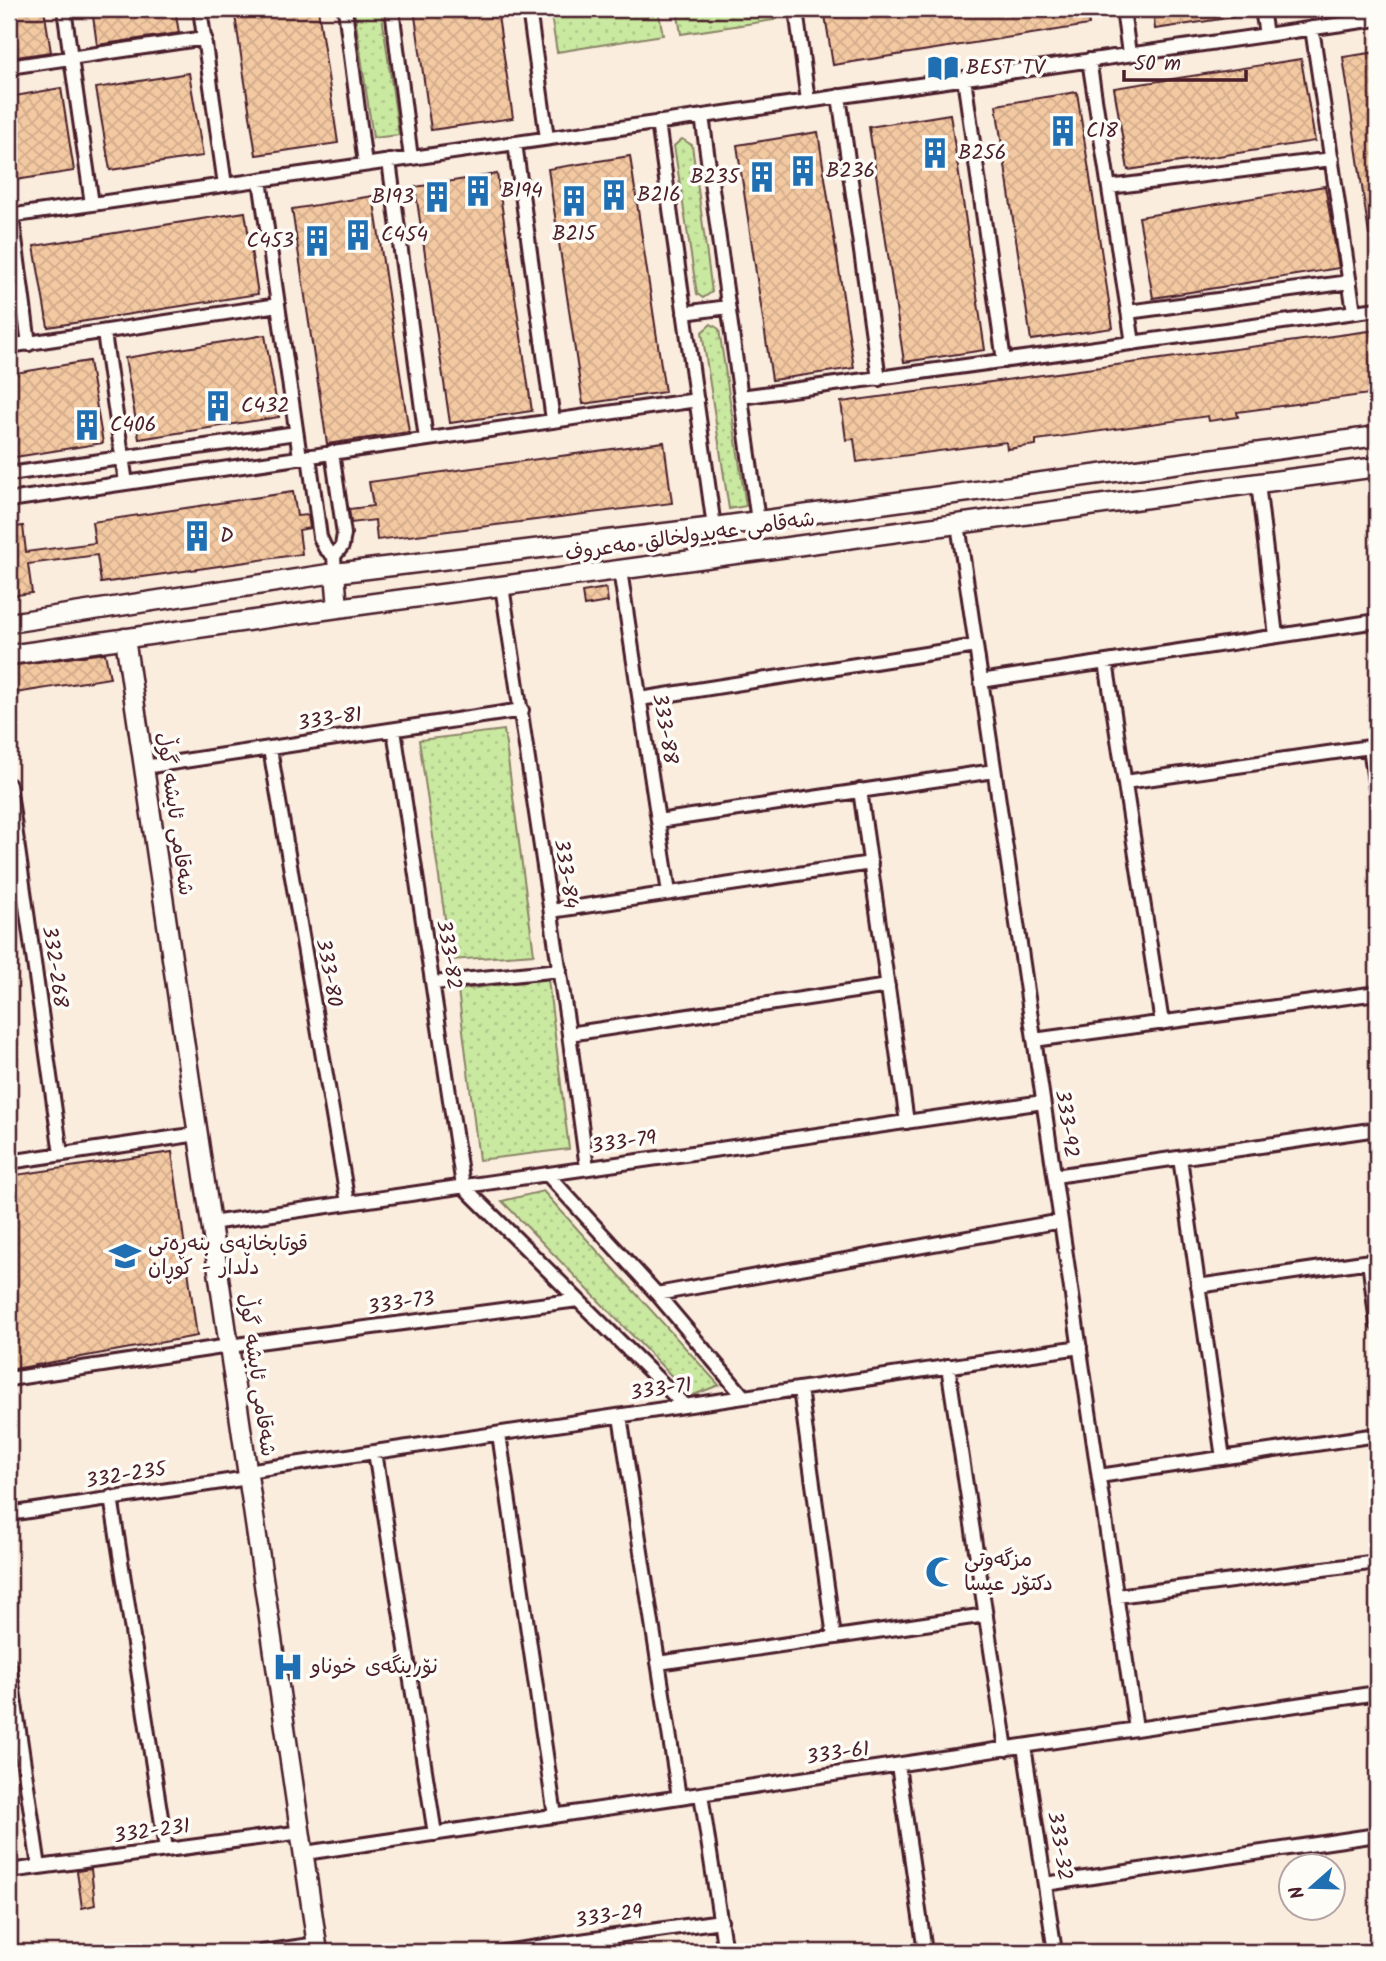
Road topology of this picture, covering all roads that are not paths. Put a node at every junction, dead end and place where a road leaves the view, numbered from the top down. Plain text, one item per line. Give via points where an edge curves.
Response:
1 (64, 9) edge
2 (200, 9) edge
3 (345, 9) edge
4 (391, 9) edge
5 (529, 9) edge
6 (796, 9) edge
7 (1123, 9) edge
8 (1262, 9) edge
9 (1377, 19) edge
10 (1312, 28) junction
11 (1266, 35) junction
12 (205, 38) junction
13 (1129, 54) junction
14 (71, 57) junction
15 (1089, 60) junction
16 (9, 67) edge
17 (964, 78) junction
18 (839, 96) junction
19 (808, 101) junction
20 (702, 116) junction
21 (658, 122) junction
22 (547, 138) junction
23 (515, 143) junction
24 (411, 158) junction
25 (1332, 159) junction
26 (389, 161) junction
27 (365, 164) junction
28 (260, 180) junction
29 (225, 185) junction
30 (1109, 187) junction
31 (92, 204) junction
32 (10, 216) edge
33 (1350, 282) junction
34 (278, 305) junction
35 (728, 307) junction
36 (1377, 309) edge
37 (1128, 312) junction
38 (1354, 312) junction
39 (684, 313) junction
40 (104, 333) junction
41 (1133, 343) junction
42 (29, 344) junction
43 (9, 346) edge
44 (1004, 361) junction
45 (879, 379) junction
46 (741, 397) junction
47 (696, 400) junction
48 (553, 420) junction
49 (296, 433) junction
50 (1377, 436) edge
51 (426, 439) junction
52 (332, 452) junction
53 (304, 457) junction
54 (121, 459) junction
55 (1146, 467) junction
56 (1377, 467) edge
57 (9, 474) edge
58 (126, 483) junction
59 (1258, 483) junction
60 (1151, 498) junction
61 (9, 500) edge
62 (758, 521) junction
63 (958, 524) junction
64 (714, 527) junction
65 (335, 564) junction
66 (620, 570) junction
67 (502, 586) junction
68 (338, 608) junction
69 (1377, 621) edge
70 (9, 623) edge
71 (1276, 636) junction
72 (125, 638) junction
73 (976, 646) junction
74 (9, 655) edge
75 (1106, 662) junction
76 (981, 681) junction
77 (640, 699) junction
78 (522, 710) junction
79 (394, 730) junction
80 (1374, 746) edge
81 (270, 749) junction
82 (144, 767) junction
83 (994, 771) junction
84 (1125, 782) junction
85 (9, 785) edge
86 (860, 790) junction
87 (1377, 796) edge
88 (658, 821) junction
89 (871, 863) junction
90 (669, 894) junction
91 (551, 911) junction
92 (560, 970) junction
93 (432, 984) junction
94 (888, 986) junction
95 (1377, 993) edge
96 (1162, 1023) junction
97 (569, 1034) junction
98 (1034, 1041) junction
99 (1044, 1102) junction
100 (907, 1122) junction
101 (1377, 1129) edge
102 (198, 1134) junction
103 (61, 1154) junction
104 (1180, 1158) junction
105 (9, 1162) edge
106 (587, 1168) junction
107 (547, 1174) junction
108 (1055, 1176) junction
109 (463, 1186) junction
110 (348, 1203) junction
111 (1061, 1221) junction
112 (211, 1223) junction
113 (1373, 1261) edge
114 (1198, 1286) junction
115 (657, 1294) junction
116 (578, 1300) junction
117 (1377, 1324) edge
118 (229, 1346) junction
119 (1080, 1347) junction
120 (948, 1366) junction
121 (9, 1379) edge
122 (800, 1389) junction
123 (744, 1397) junction
124 (685, 1406) junction
125 (620, 1416) junction
126 (499, 1434) junction
127 (1377, 1435) edge
128 (376, 1452) junction
129 (1223, 1458) junction
130 (248, 1475) junction
131 (1099, 1476) junction
132 (111, 1497) junction
133 (9, 1514) edge
134 (1377, 1562) edge
135 (1117, 1596) junction
136 (986, 1615) junction
137 (834, 1637) junction
138 (9, 1663) edge
139 (658, 1663) junction
140 (1377, 1693) edge
141 (1136, 1729) junction
142 (1024, 1746) junction
143 (1006, 1749) junction
144 (898, 1765) junction
145 (701, 1794) junction
146 (679, 1797) junction
147 (555, 1816) junction
148 (302, 1832) junction
149 (435, 1834) junction
150 (1377, 1835) edge
151 (166, 1849) junction
152 (304, 1853) junction
153 (39, 1867) junction
154 (9, 1871) edge
155 (1045, 1884) junction
156 (721, 1921) junction
157 (317, 1948) edge
158 (263, 1952) edge
159 (503, 1952) edge
160 (725, 1952) edge
161 (925, 1952) edge
162 (1055, 1952) edge

1 - 14 street
2 - 12 street
3 - 27 street
4 - 24 street
5 - 22 street
6 - 19 street
7 - 13 street
8 - 11 street
9 - 10 street
10 - 11 street
10 - 25 street
11 - 13 street
12 - 14 street
12 - 29 street
13 - 15 street
14 - 16 street
14 - 31 street
15 - 17 street
15 - 30 street
17 - 18 street
17 - 44 street
18 - 19 street
18 - 45 street
19 - 20 street
20 - 21 street
20 - 35 street
21 - 22 street
21 - 39 street
22 - 23 street
23 - 24 street
23 - 48 street
24 - 26 street
25 - 30 street
25 - 33 street
26 - 27 street
26 - 51 street
27 - 28 street
28 - 29 street
28 - 34 street
29 - 31 street
30 - 37 street
31 - 32 street
32 - 42 street
33 - 37 street
33 - 38 street
34 - 40 street
34 - 49 street
35 - 39 street
35 - 46 street
36 - 38 street
37 - 41 street
38 - 41 street
39 - 47 street
40 - 42 street
40 - 54 street
41 - 44 street
42 - 43 street
44 - 45 street
45 - 46 street
46 - 62 street
47 - 48 street
47 - 64 street
48 - 51 street
49 - 53 street
49 - 54 street
50 - 55 main road, شەقامی عەبدولخالق مەعروف
51 - 52 street
52 - 53 street
52 - 65 street via 344,534
53 - 58 street
53 - 65 street via 320,537
54 - 57 street
54 - 58 street
55 - 60 main road
55 - 62 main road, شەقامی عەبدولخالق مەعروف
56 - 59 main road, شەقامی عەبدولخالق مەعروف
58 - 61 street
59 - 60 main road, شەقامی عەبدولخالق مەعروف
59 - 71 street
60 - 63 main road, شەقامی عەبدولخالق مەعروف
62 - 64 main road, شەقامی عەبدولخالق مەعروف
63 - 66 main road, شەقامی عەبدولخالق مەعروف
63 - 73 street, 333-92
64 - 65 main road, شەقامی عەبدولخالق مەعروف
65 - 68 main road
65 - 70 main road, شەقامی عەبدولخالق مەعروف
66 - 67 main road, شەقامی عەبدولخالق مەعروف
66 - 77 street, 333-88
67 - 68 main road, شەقامی عەبدولخالق مەعروف
67 - 78 street, 333-84
68 - 72 main road, شەقامی عەبدولخالق مەعروف
69 - 71 street
71 - 75 street
72 - 74 main road, شەقامی عەبدولخالق مەعروف
72 - 82 main road, شەقامی ئایشە گوڵ
73 - 76 street, 333-92
73 - 77 street
75 - 76 street
75 - 84 street
76 - 83 street, 333-92
77 - 88 street, 333-88
78 - 79 street, 333-81
78 - 91 street, 333-84
79 - 81 street, 333-81
79 - 93 street, 333-82
80 - 84 street
80 - 87 street
81 - 82 street, 333-81
81 - 110 street, 333-80
82 - 102 main road, شەقامی ئایشە گوڵ
83 - 86 street
83 - 98 street, 333-92
84 - 96 street
85 - 103 street, 332-268
86 - 88 street
86 - 89 street
88 - 90 street, 333-88
89 - 90 street
89 - 94 street
90 - 91 street
91 - 92 street, 333-84
92 - 93 street
92 - 97 street, 333-84
93 - 109 street, 333-82
94 - 97 street
94 - 100 street
95 - 96 street
96 - 98 street
97 - 106 street, 333-84
98 - 99 street, 333-92
99 - 100 street, 333-79
99 - 108 street, 333-92
100 - 106 street, 333-79
101 - 104 street
102 - 103 street
102 - 112 main road, شەقامی ئایشە گوڵ
103 - 105 street
104 - 108 street
104 - 114 street
106 - 107 street, 333-79
107 - 109 street, 333-79
107 - 115 street
108 - 111 street, 333-92
109 - 110 street, 333-79
109 - 116 street
110 - 112 street, 333-79
111 - 115 street
111 - 119 street, 333-92
112 - 118 main road, شەقامی ئایشە گوڵ
113 - 114 street
113 - 117 street
114 - 129 street
115 - 123 street
116 - 118 street, 333-73
116 - 124 street
118 - 121 street, 333-73
118 - 130 main road, شەقامی ئایشە گوڵ
119 - 120 street, 333-71
119 - 131 street, 333-92
120 - 122 street, 333-71
120 - 136 street
122 - 123 street, 333-71
122 - 137 street
123 - 124 street, 333-71
124 - 125 street, 333-71
125 - 126 street, 333-71
125 - 139 street
126 - 128 street, 333-71
126 - 147 street
127 - 129 street
128 - 130 street, 333-71
128 - 149 street
129 - 131 street
130 - 132 street, 332-235
130 - 148 main road, شەقامی ئایشە گوڵ
131 - 135 street, 333-92
132 - 133 street, 332-235
132 - 151 street
134 - 135 street
135 - 141 street, 333-92
136 - 137 street
136 - 143 street
137 - 139 street
138 - 153 street
139 - 146 street
140 - 141 street, 333-61
141 - 142 street, 333-61
142 - 143 street, 333-61
142 - 155 street, 333-32
143 - 144 street, 333-61
144 - 145 street, 333-61
144 - 161 street
145 - 146 street, 333-61
145 - 156 street
146 - 147 street, 333-61
147 - 149 street, 333-61
148 - 151 street, 332-231
148 - 152 main road, شەقامی ئایشە گوڵ
149 - 152 street, 333-61
150 - 155 street
151 - 153 street, 332-231
152 - 157 main road, شەقامی ئایشە گوڵ
153 - 154 street, 332-231
155 - 162 street, 333-32
156 - 159 street, 333-29
156 - 160 street
157 - 158 street

